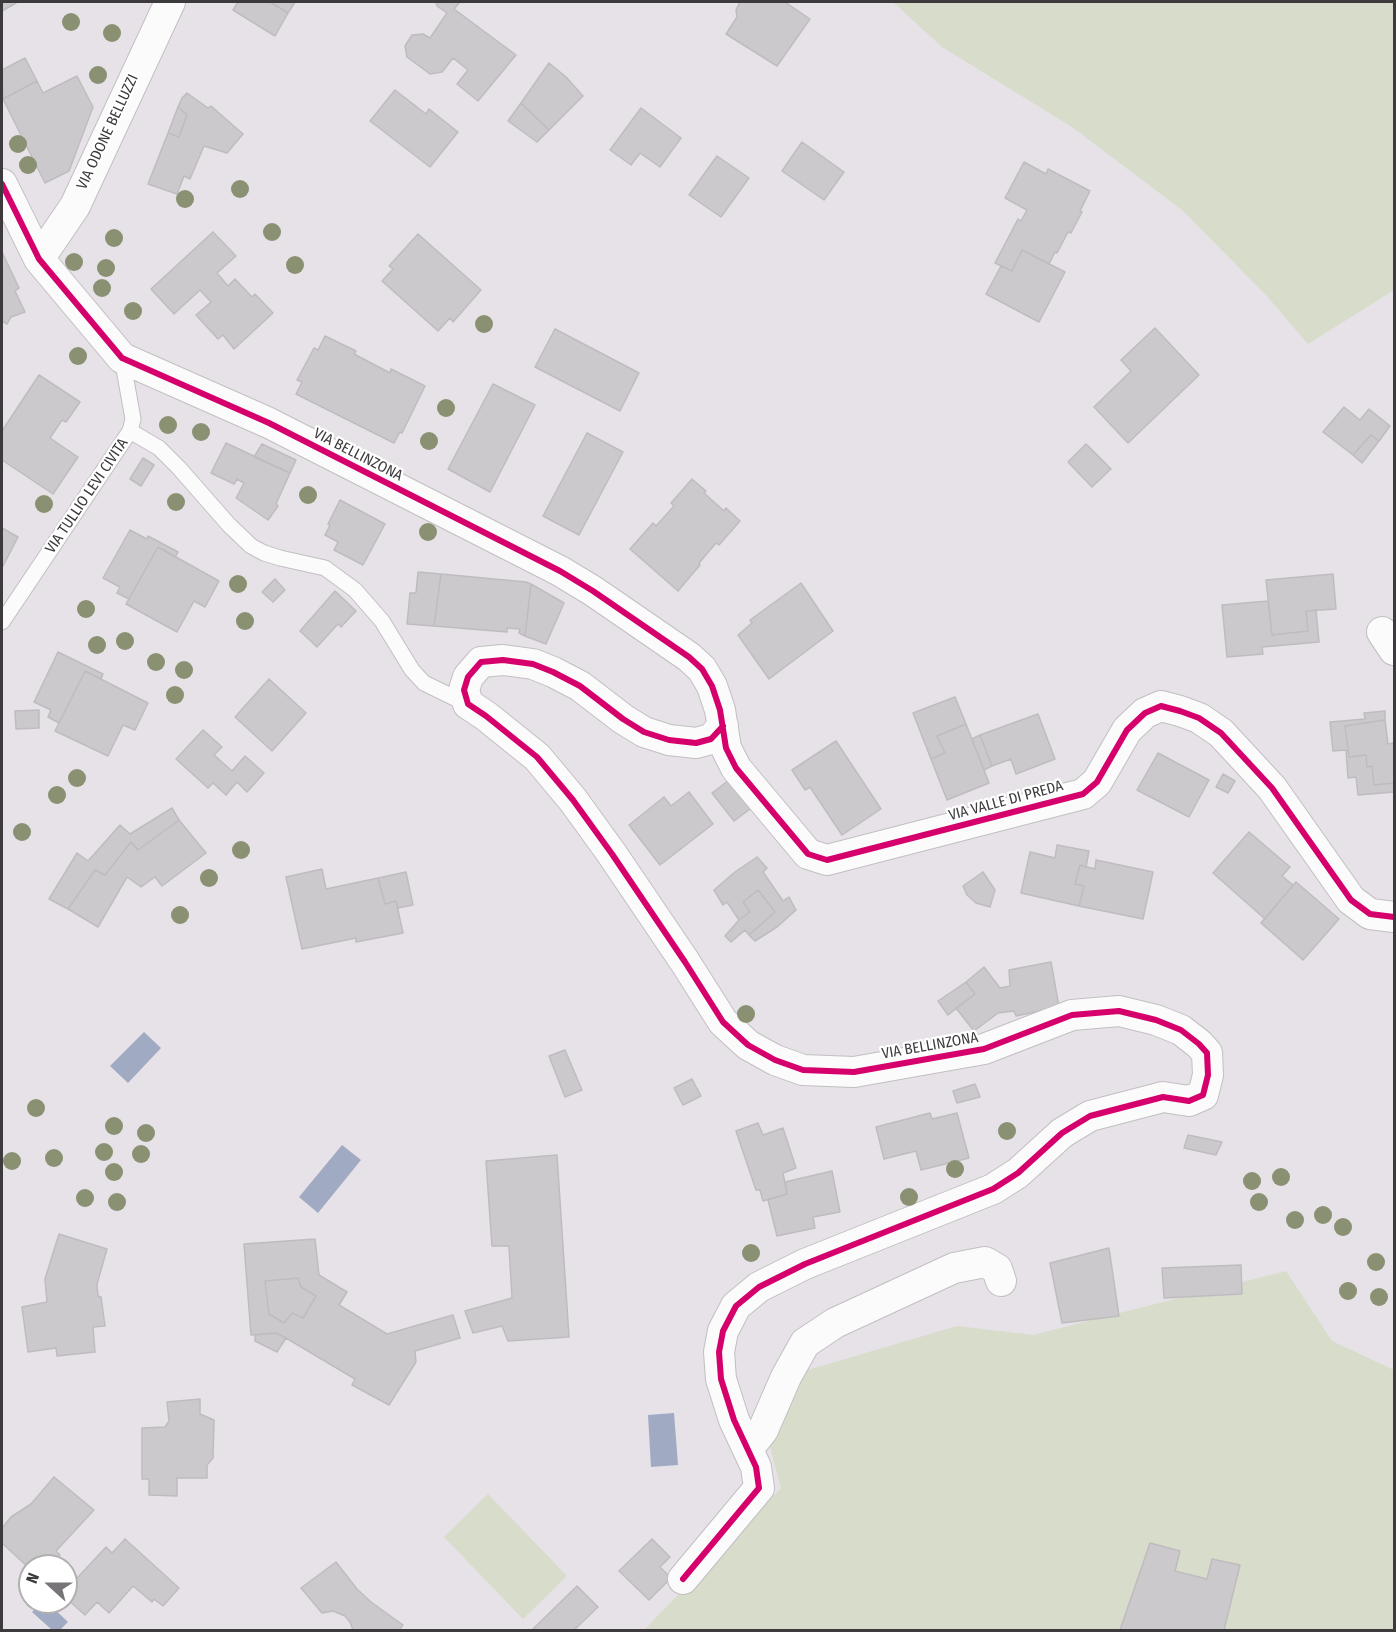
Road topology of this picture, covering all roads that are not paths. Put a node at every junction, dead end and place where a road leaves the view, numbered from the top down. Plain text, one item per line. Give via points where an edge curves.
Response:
1 (170, 2) edge
2 (4, 197) edge
3 (39, 259) junction
4 (122, 358) junction
5 (130, 431) junction
6 (2, 622) edge
7 (468, 704) junction
8 (725, 737) junction
9 (1395, 916) edge
10 (1001, 1281) dead end
11 (748, 1449) junction
12 (683, 1579) dead end

1 - 3 street, VIA ODONE BELLUZZI via 75,206
2 - 3 street, VIA BELLINZONA
3 - 4 street, VIA BELLINZONA
4 - 5 lane, VIA TULLIO LEVI CIVITA via 133,419
4 - 8 street, VIA BELLINZONA via 269,423 584,586 673,644 702,669 712,686
5 - 6 lane, VIA TULLIO LEVI CIVITA
5 - 7 lane, VIA BELLINZONA via 159,448 251,546 279,558 325,568 355,590 382,621 424,683
7 - 8 street via 464,690 468,677 481,662 503,660 553,672 580,686 644,732 696,743
7 - 11 street, VIA BELLINZONA via 537,758 612,854 723,1022 748,1045 775,1060 803,1070 854,1072 984,1049 1072,1015 1119,1011 1181,1030 1207,1053 1208,1075 1203,1095 1189,1101 1163,1097 1090,1116 1062,1133 1018,1173 993,1188 805,1263 759,1287 736,1306 723,1331 719,1352 734,1420
8 - 9 street, VIA VALLE DI PREDA via 736,768 808,854 827,860 1083,794 1096,782 1128,730 1145,713 1161,706 1180,711 1221,733 1272,788 1351,900 1370,914
10 - 11 street via 996,1269 985,1262 954,1268 835,1323 805,1343 763,1430
11 - 12 street, VIA BELLINZONA via 759,1488

